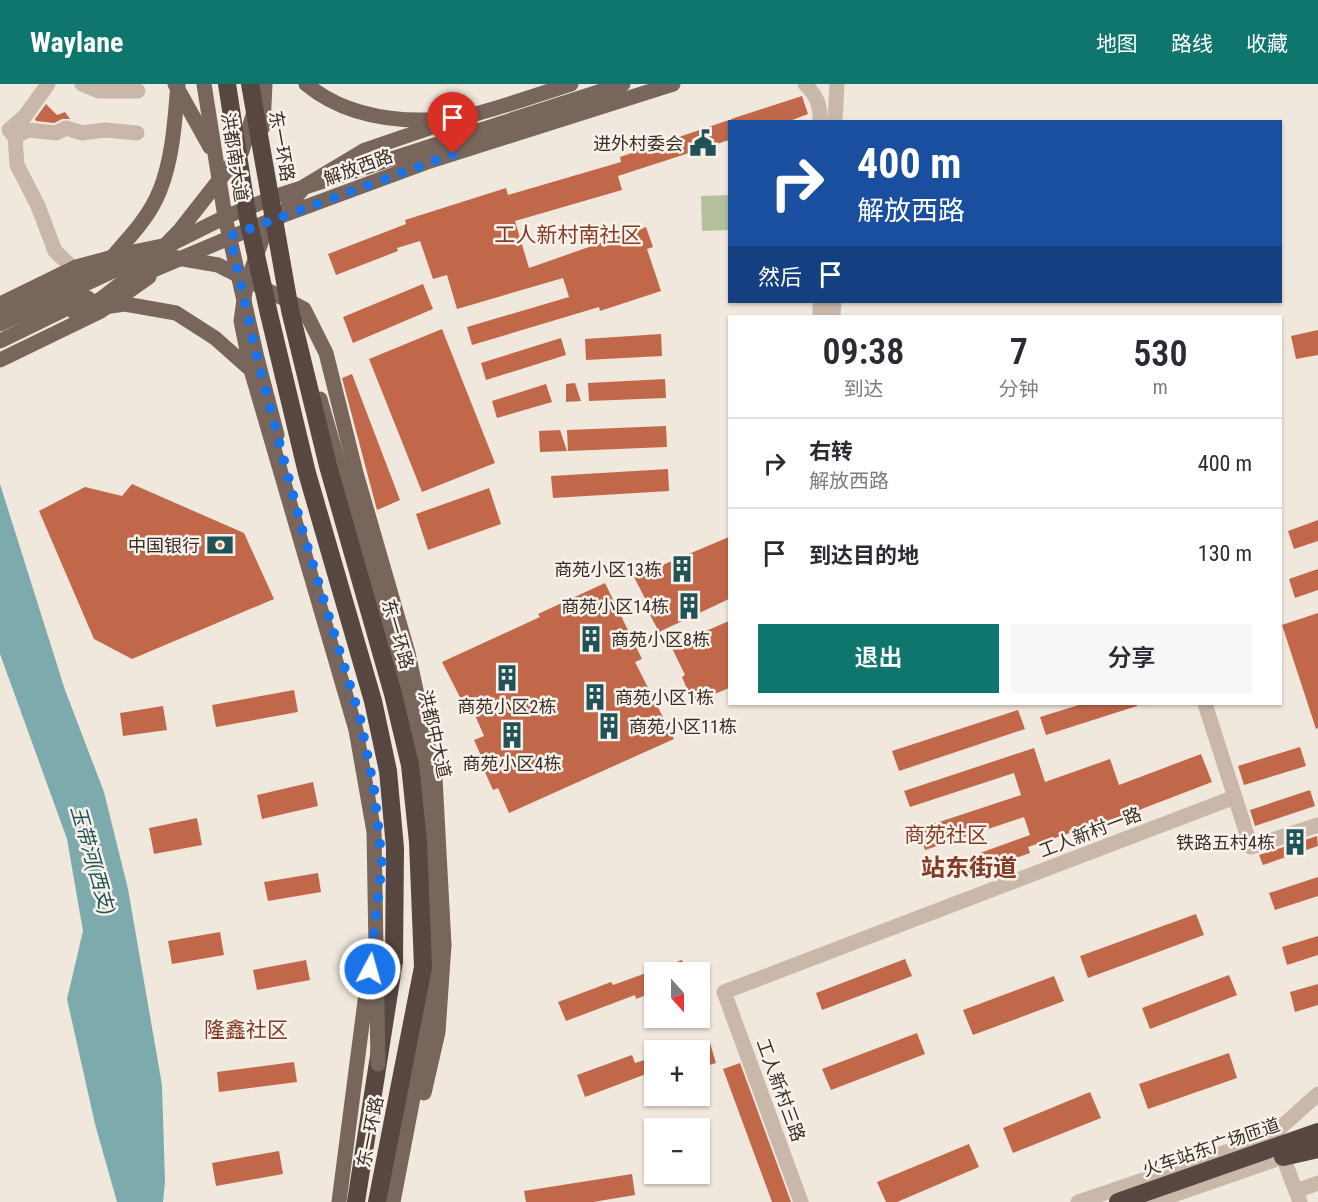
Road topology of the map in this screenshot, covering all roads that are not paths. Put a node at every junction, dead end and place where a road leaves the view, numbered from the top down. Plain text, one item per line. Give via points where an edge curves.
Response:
1 (48, 84) edge
2 (82, 84) edge
3 (177, 84) edge
4 (204, 84) edge
5 (227, 84) edge
6 (250, 84) edge
7 (255, 84) edge
8 (265, 84) edge
9 (306, 84) edge
10 (571, 84) edge
11 (622, 84) edge
12 (674, 84) edge
13 (805, 84) edge
14 (837, 84) edge
15 (138, 91) dead end
16 (453, 120) junction
17 (820, 120) edge
18 (835, 120) edge
19 (263, 127) junction
20 (137, 133) dead end
21 (15, 137) junction
22 (216, 157) junction
23 (278, 196) junction
24 (281, 216) junction
25 (225, 218) junction
26 (230, 236) junction
27 (172, 244) junction
28 (171, 262) junction
29 (105, 265) junction
30 (73, 268) junction
31 (0, 304) edge
32 (74, 312) junction
33 (0, 315) edge
34 (0, 324) edge
35 (0, 340) edge
36 (0, 348) edge
37 (0, 360) edge
38 (251, 370) junction
39 (1205, 705) edge
40 (1235, 797) junction
41 (1318, 825) edge
42 (724, 992) joint
43 (378, 1064) junction
44 (1318, 1094) edge
45 (1318, 1130) edge
46 (1270, 1137) junction
47 (1318, 1149) edge
48 (1283, 1157) junction
49 (1318, 1183) edge
50 (1298, 1197) edge
51 (339, 1202) edge
52 (356, 1202) edge
53 (378, 1202) edge
54 (393, 1202) edge
55 (402, 1202) edge
56 (801, 1202) edge
57 (1078, 1202) edge
58 (1118, 1202) edge
59 (1153, 1202) edge

1 - 21 street via 25,116 9,130
2 - 15 street via 99,91
3 - 22 main road
3 - 29 main road, bridge via 173,136 160,190 140,225
4 - 22 main road, 洪都南大道
5 - 43 highway, 东一环路, bridge via 248,219 269,314 307,474 373,701 388,771 395,848 394,961
6 - 53 highway, 东一环路, bridge via 290,310 410,765 418,842 423,967
7 - 19 main road, 洪都南大道
7 - 32 main road, bridge via 254,117 242,151 203,202 149,262 101,299
8 - 19 main road
9 - 16 main road via 348,109 381,118
10 - 16 main road
11 - 23 main road, 解放西路
12 - 24 main road, 解放西路 via 430,161
13 - 17 street via 821,109
14 - 18 street
16 - 38 main road, bridge via 365,150 305,186 270,229 246,285 241,321
19 - 23 main road, 洪都南大道
20 - 21 street via 82,133 66,128 56,133 28,130
21 - 30 street via 17,165 56,251
22 - 25 main road, 洪都南大道
23 - 24 main road, 洪都南大道
23 - 25 main road, 解放西路
24 - 26 main road, 解放西路
24 - 54 main road, 洪都中大道 via 296,305 316,386 409,706 431,822 431,1004
25 - 26 main road, 洪都南大道
25 - 27 main road, 解放西路
26 - 28 main road, 解放西路
26 - 51 main road via 257,358 302,529 360,718 374,789 382,863
27 - 30 main road
27 - 34 main road, 解放西路
28 - 35 main road, 解放西路
28 - 37 main road via 101,311
29 - 33 main road, bridge
29 - 55 main road, bridge via 166,256 218,265 304,309 326,353 408,653 435,778 444,945 438,1032
30 - 31 main road
32 - 36 main road
32 - 38 main road, bridge via 126,303 176,314 215,338
38 - 43 main road, bridge via 356,730 374,832
39 - 40 street
40 - 41 street via 1251,847
40 - 42 street, 工人新村一路
42 - 56 street, 工人新村三路
43 - 52 highway, 东一环路
44 - 46 street
45 - 48 street
45 - 58 highway, 火车站东广场匝道, bridge
46 - 48 street
46 - 57 street
47 - 48 highway, 火车站东广场匝道
48 - 50 street
48 - 59 street
49 - 50 street

